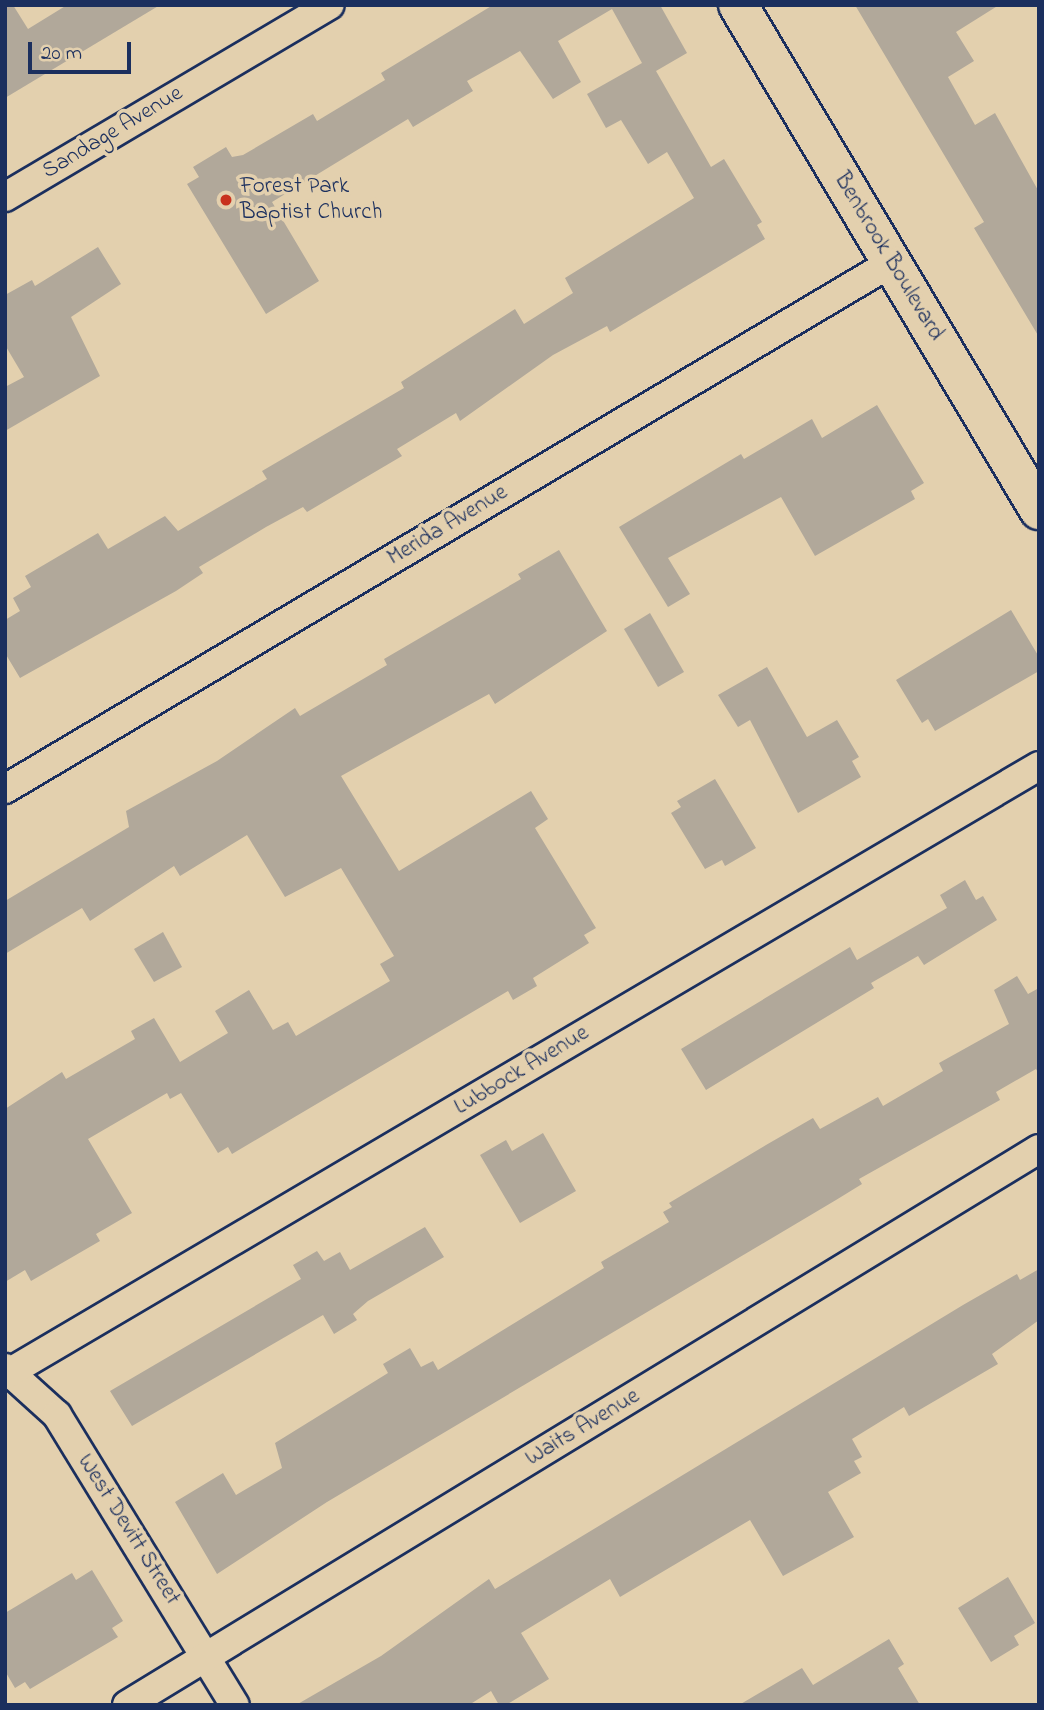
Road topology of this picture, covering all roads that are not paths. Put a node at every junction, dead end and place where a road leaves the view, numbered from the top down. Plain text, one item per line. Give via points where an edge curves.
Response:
1 (330, 5) edge
2 (738, 5) edge
3 (5, 197) edge
4 (891, 263) junction
5 (1039, 510) edge
6 (1039, 766) edge
7 (5, 789) edge
8 (1039, 1149) edge
9 (6, 1372) edge
10 (206, 1658) junction
11 (127, 1705) edge
12 (234, 1705) edge

1 - 3 street, Sandage Avenue
2 - 4 street, Benbrook Boulevard
4 - 5 street, Benbrook Boulevard
4 - 7 street, Merida Avenue
6 - 9 street, Lubbock Avenue
8 - 10 street, Waits Avenue
9 - 10 street, West Devitt Street via 57,1415
10 - 11 street, Waits Avenue
10 - 12 street, West Devitt Street

